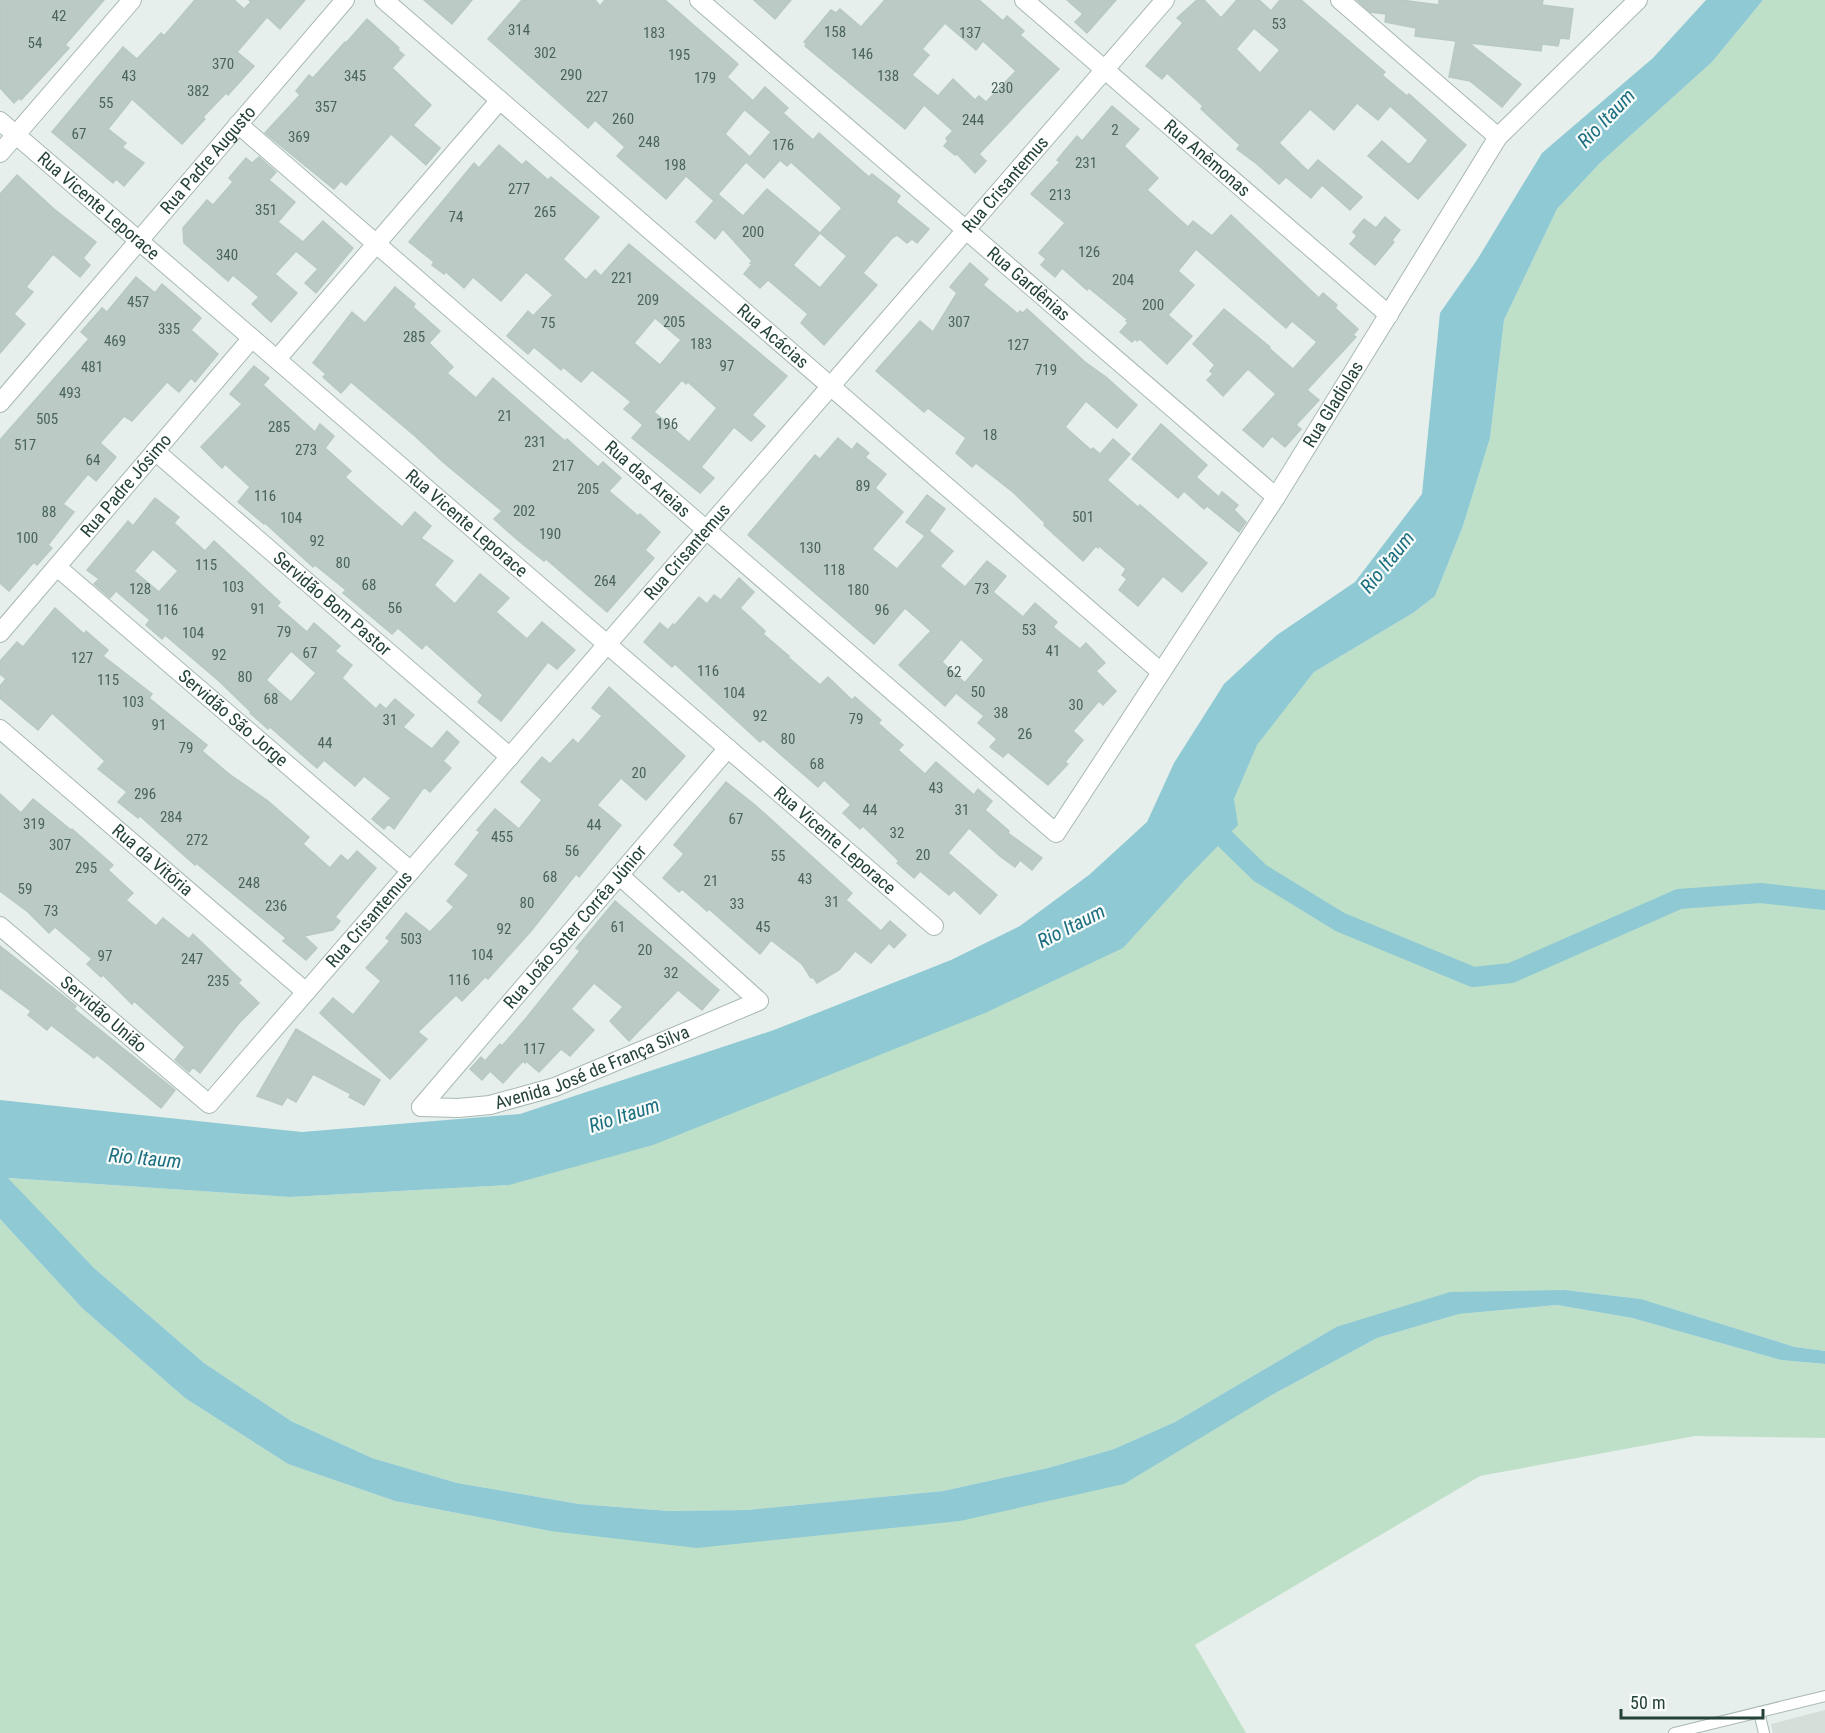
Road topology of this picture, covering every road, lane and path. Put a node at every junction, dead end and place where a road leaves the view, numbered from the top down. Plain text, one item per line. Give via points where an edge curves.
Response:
1 (132, 0) edge
2 (345, 0) edge
3 (384, 0) edge
4 (699, 0) edge
5 (1024, 0) edge
6 (1165, 0) edge
7 (1340, 0) edge
8 (1638, 0) edge
9 (1105, 70) junction
10 (500, 100) junction
11 (0, 121) edge
12 (238, 124) junction
13 (16, 134) junction
14 (1498, 136) junction
15 (0, 153) edge
16 (966, 230) junction
17 (139, 240) junction
18 (376, 244) junction
19 (1389, 315) junction
20 (252, 338) junction
21 (277, 359) junction
22 (831, 386) junction
23 (0, 403) edge
24 (155, 451) junction
25 (1276, 497) junction
26 (706, 530) junction
27 (57, 567) junction
28 (0, 633) edge
29 (607, 644) junction
30 (1161, 672) junction
31 (0, 729) edge
32 (728, 748) junction
33 (510, 757) junction
34 (1056, 833) joint
35 (411, 871) junction
36 (619, 875) junction
37 (0, 926) edge
38 (934, 926) dead end
39 (306, 992) junction
40 (209, 1104) joint
41 (421, 1107) joint
42 (1825, 1696) edge
43 (1759, 1712) junction
44 (1674, 1733) edge
45 (1764, 1733) edge

1 - 13 street
2 - 12 street, Rua Padre Augusto
3 - 10 street, Rua Acácias
4 - 16 street, Rua Gardênias
5 - 9 street, Rua Anêmonas
6 - 9 street, Rua Crisantemus
7 - 14 street
8 - 14 street, Rua Gladiolas
9 - 16 street, Rua Crisantemus
9 - 19 street, Rua Anêmonas
10 - 18 street
10 - 22 street, Rua Acácias
11 - 13 street, Rua Vicente Leporace
12 - 17 street, Rua Padre Augusto
12 - 18 street, Rua das Areias
13 - 15 street
13 - 17 street, Rua Vicente Leporace
14 - 19 street, Rua Gladiolas
16 - 22 street, Rua Crisantemus
16 - 25 street, Rua Gardênias
17 - 20 street, Rua Vicente Leporace
17 - 23 street, Rua Padre Augusto
18 - 21 street
18 - 26 street, Rua das Areias
19 - 25 street, Rua Gladiolas
20 - 21 street, Rua Vicente Leporace
20 - 24 street, Rua Padre Jósimo
21 - 29 street, Rua Vicente Leporace
22 - 26 street, Rua Crisantemus
22 - 30 street, Rua Acácias
24 - 27 street, Rua Padre Jósimo
24 - 33 street, Servidão Bom Pastor
25 - 30 street, Rua Gladiolas
26 - 29 street, Rua Crisantemus
26 - 34 street, Rua das Areias
27 - 28 street, Rua Padre Jósimo
27 - 35 street, Servidão São Jorge
29 - 32 street, Rua Vicente Leporace
29 - 33 street, Rua Crisantemus
30 - 34 street, Rua Gladiolas
31 - 39 street, Rua da Vitória
32 - 36 street, Rua João Soter Corrêa Júnior
32 - 38 street, Rua Vicente Leporace
33 - 35 street, Rua Crisantemus
35 - 39 street, Rua Crisantemus
36 - 41 street, Rua João Soter Corrêa Júnior
36 - 41 street, Avenida José de França Silva via 759,1001 555,1087 490,1105
37 - 40 street, Servidão União
39 - 40 street, Rua Crisantemus
42 - 43 lane
43 - 44 lane
43 - 45 lane

